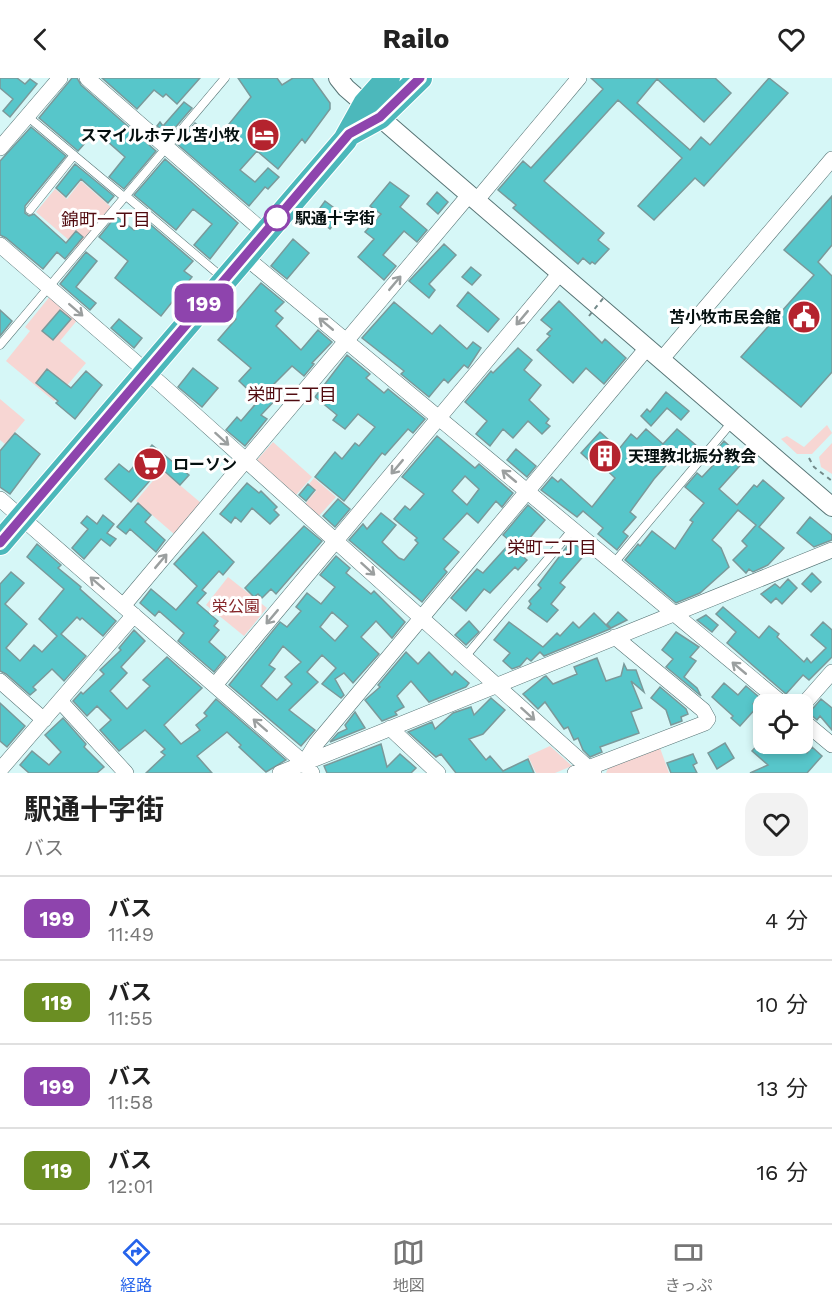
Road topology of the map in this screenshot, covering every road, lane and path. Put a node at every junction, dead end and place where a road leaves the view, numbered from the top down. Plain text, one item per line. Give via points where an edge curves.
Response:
1 (60, 78) edge
2 (87, 78) edge
3 (225, 78) edge
4 (338, 78) edge
5 (388, 78) edge
6 (420, 78) edge
7 (579, 78) edge
8 (373, 111) junction
9 (27, 116) junction
10 (0, 148) edge
11 (166, 148) junction
12 (74, 155) junction
13 (832, 159) edge
14 (125, 196) junction
15 (473, 198) junction
16 (30, 210) dead end
17 (264, 232) junction
18 (1, 246) edge
19 (244, 256) junction
20 (560, 273) junction
21 (224, 279) junction
22 (49, 287) junction
23 (605, 297) dead end
24 (589, 316) dead end
25 (346, 341) junction
26 (0, 345) edge
27 (647, 348) junction
28 (661, 360) junction
29 (146, 371) junction
30 (438, 418) junction
31 (733, 422) junction
32 (809, 458) dead end
33 (246, 460) junction
34 (832, 481) edge
35 (527, 491) junction
36 (0, 499) edge
37 (830, 500) edge
38 (22, 517) junction
39 (573, 529) junction
40 (336, 541) junction
41 (0, 543) edge
42 (832, 550) edge
43 (614, 563) junction
44 (129, 610) junction
45 (675, 614) junction
46 (422, 618) junction
47 (615, 637) junction
48 (465, 657) junction
49 (832, 672) edge
50 (0, 681) edge
51 (214, 685) junction
52 (496, 685) junction
53 (771, 694) edge
54 (813, 694) edge
55 (60, 701) junction
56 (44, 720) junction
57 (390, 728) junction
58 (813, 729) edge
59 (832, 745) edge
60 (308, 768) edge
61 (0, 770) edge
62 (586, 771) edge
63 (126, 773) edge
64 (279, 773) edge
65 (438, 773) edge

1 - 9 street
2 - 11 street
3 - 11 lane
4 - 8 street
5 - 8 highway
6 - 8 highway
7 - 15 street
8 - 15 street
8 - 17 highway
9 - 10 street
9 - 12 lane
11 - 14 lane
11 - 17 street
12 - 14 lane
12 - 16 lane
13 - 28 street
14 - 21 lane
14 - 22 lane
15 - 20 street
25 -> 15 street
17 - 19 highway
18 - 22 street
19 - 21 highway
25 -> 19 street
20 - 27 street
20 -> 30 street
21 - 29 highway
22 - 26 lane
22 -> 29 street
23 - 24 path, bridge
25 - 30 street
25 - 33 street
27 - 28 street
27 - 35 street
28 - 31 street
29 -> 33 street
29 - 38 highway
35 -> 30 street
30 -> 40 street
31 - 37 street
31 - 43 lane
32 - 34 path
33 - 40 street
44 -> 33 street
35 - 39 street
35 - 46 street
36 - 38 street
38 - 41 highway
44 -> 38 street
39 - 43 street
39 - 48 lane
40 -> 46 street
40 -> 51 street
42 - 45 street
43 - 45 street
44 - 51 street
44 - 55 street
45 - 47 street
53 -> 45 street
46 - 48 street
46 - 60 street via 316,744
47 - 52 street
47 - 62 street via 703,710 708,719
48 - 52 street
49 - 54 street
50 - 56 street
60 -> 51 street
52 - 57 street
52 -> 62 street
55 - 56 street
55 - 63 street
56 - 61 street
57 - 60 street
57 - 65 street
58 - 59 street
60 - 64 street

